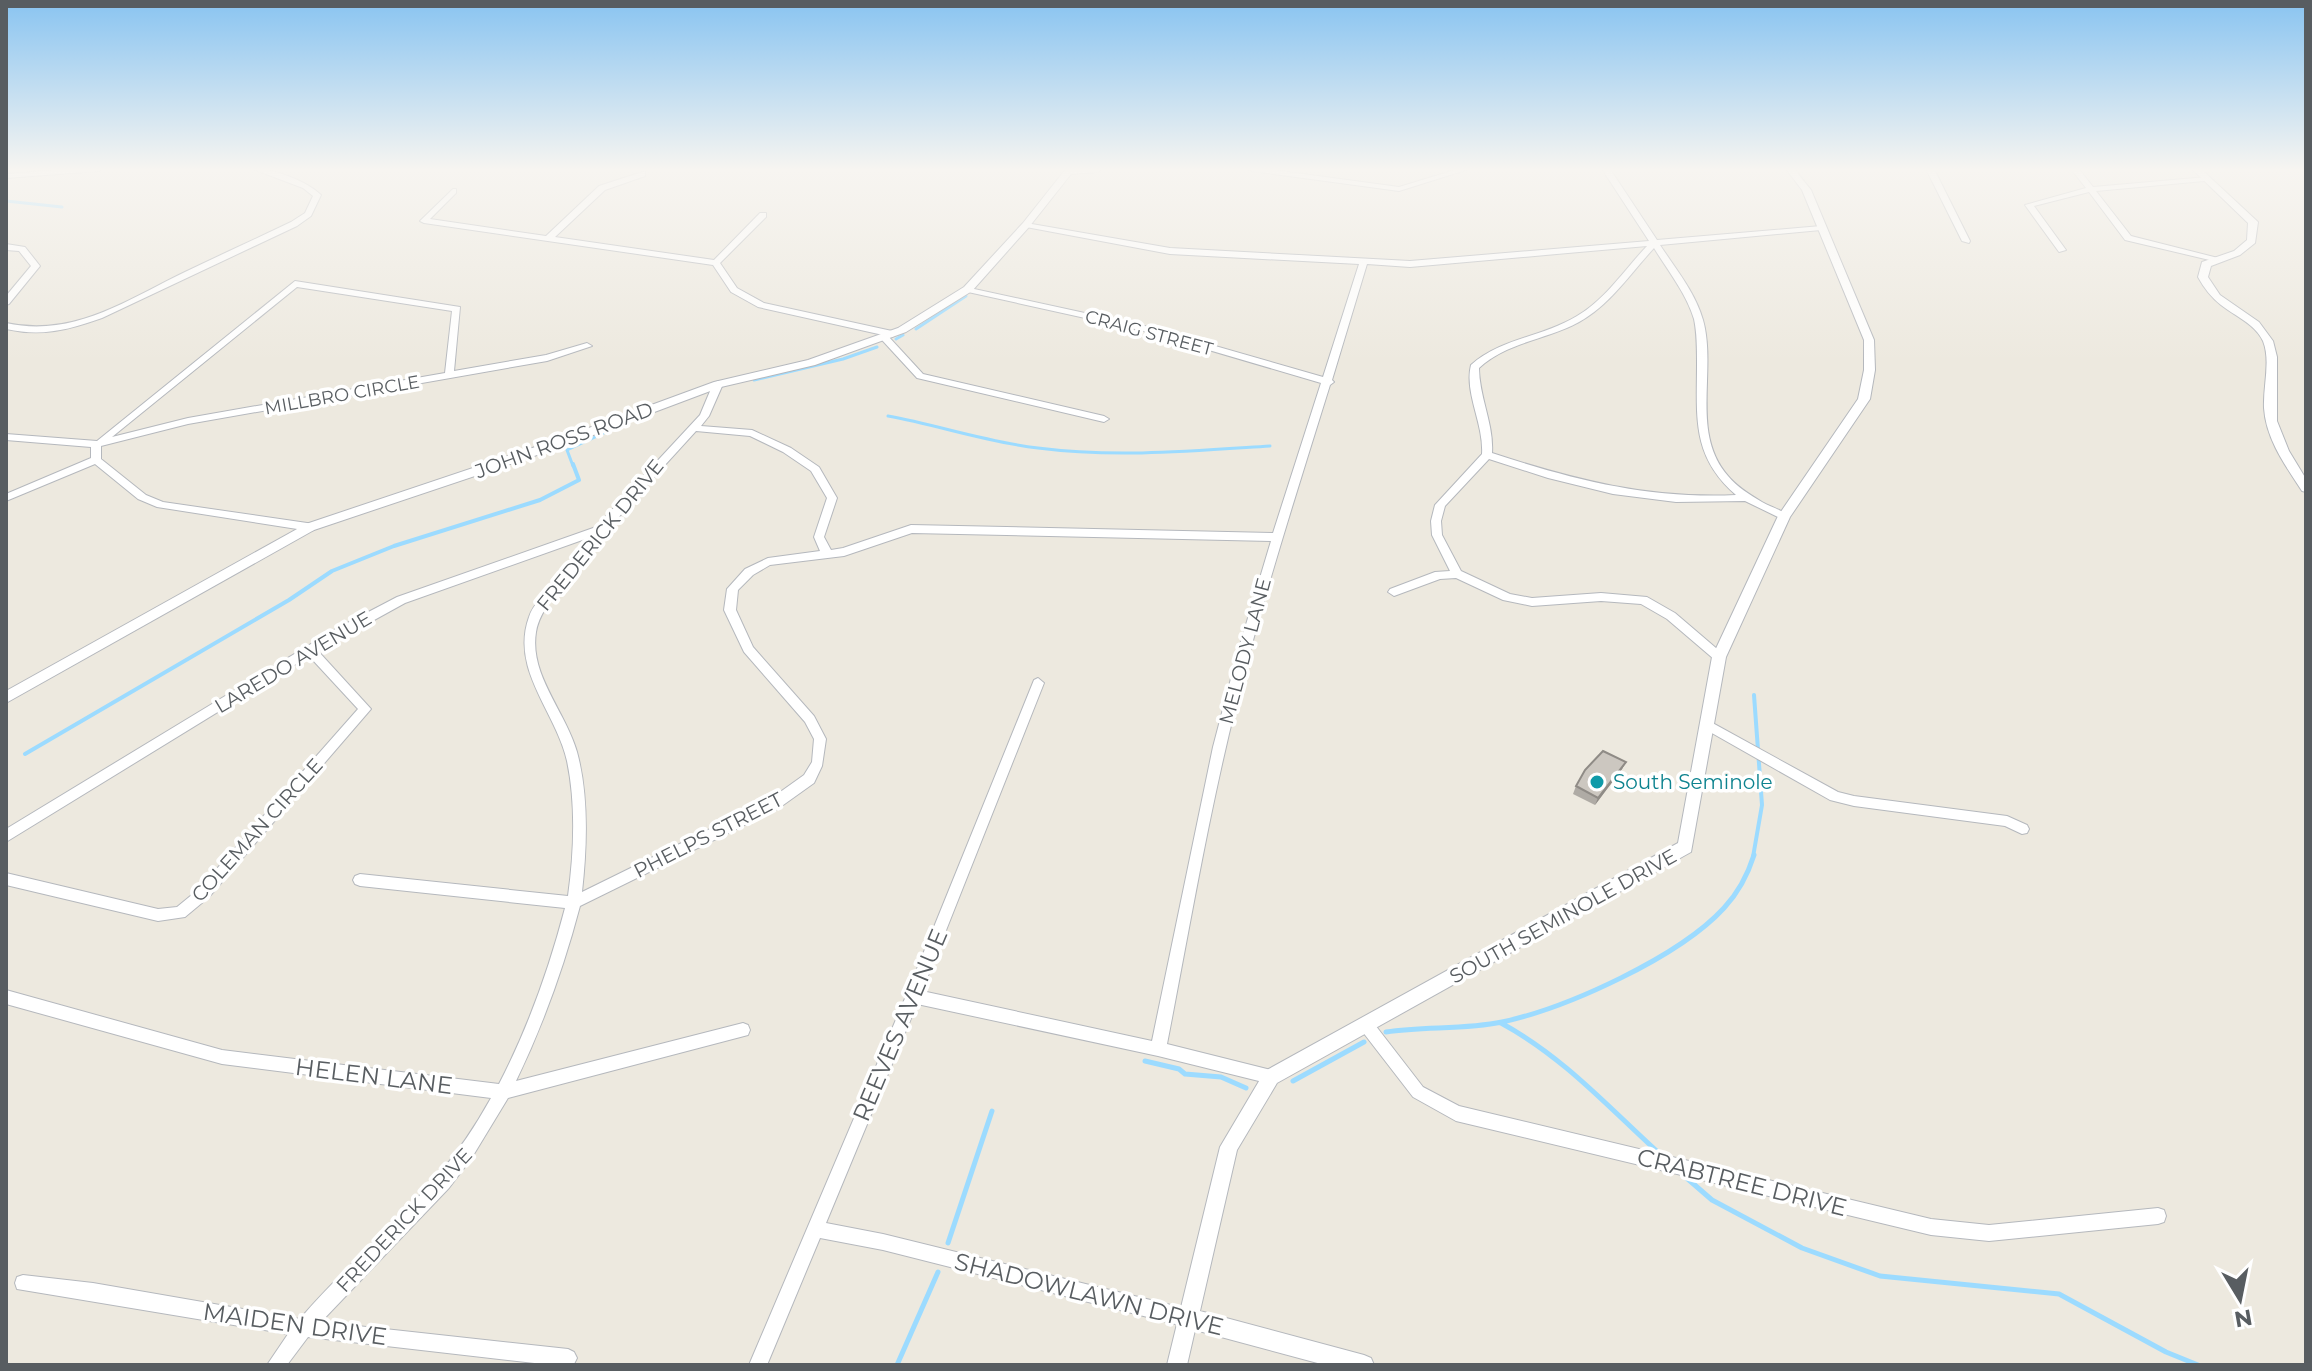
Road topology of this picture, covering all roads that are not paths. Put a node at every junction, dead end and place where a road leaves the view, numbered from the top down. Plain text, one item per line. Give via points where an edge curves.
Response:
1 (275, 233) edge
2 (507, 233) edge
3 (554, 233) edge
4 (745, 233) edge
5 (1019, 233) edge
6 (1070, 233) edge
7 (1648, 233) edge
8 (1766, 233) edge
9 (1823, 233) edge
10 (1962, 233) edge
11 (2050, 233) edge
12 (2124, 233) edge
13 (2253, 233) edge
14 (548, 239) junction
15 (1966, 241) dead end
16 (1654, 243) junction
17 (6, 247) edge
18 (2062, 250) dead end
19 (2218, 259) junction
20 (716, 263) junction
21 (1363, 263) junction
22 (968, 289) junction
23 (6, 302) edge
24 (6, 326) edge
25 (889, 336) junction
26 (587, 346) dead end
27 (449, 376) junction
28 (1329, 382) junction
29 (718, 384) junction
30 (1104, 419) dead end
31 (693, 428) junction
32 (6, 437) edge
33 (96, 444) junction
34 (1487, 455) junction
35 (96, 460) junction
36 (2306, 488) edge
37 (6, 498) edge
38 (1744, 498) junction
39 (1784, 516) junction
40 (310, 527) junction
41 (600, 530) junction
42 (1275, 537) junction
43 (827, 554) junction
44 (1457, 574) junction
45 (1394, 592) dead end
46 (310, 650) junction
47 (1719, 657) junction
48 (1038, 683) dead end
49 (6, 698) edge
50 (1707, 725) junction
51 (2022, 829) dead end
52 (6, 836) edge
53 (6, 879) edge
54 (360, 880) dead end
55 (573, 903) junction
56 (913, 996) junction
57 (6, 997) edge
58 (1367, 1026) junction
59 (743, 1030) dead end
60 (1158, 1049) junction
61 (1271, 1077) junction
62 (504, 1092) junction
63 (2158, 1216) dead end
64 (814, 1229) junction
65 (23, 1283) dead end
66 (1187, 1318) junction
67 (301, 1328) junction
68 (568, 1358) dead end
69 (276, 1365) edge
70 (758, 1365) edge
71 (1177, 1365) edge
72 (1364, 1365) edge

1 - 24 street via 92,319 50,329
2 - 14 street
3 - 14 street
4 - 20 street
5 - 22 street, JOHN ROSS ROAD
6 - 21 street via 1170,251
7 - 16 street
8 - 16 street
9 - 39 street, SOUTH SEMINOLE DRIVE via 1869,340 1872,362 1864,399
10 - 15 street
11 - 18 street
12 - 19 street
13 - 19 street via 2247,247
14 - 20 street
16 - 21 street via 1436,263
16 - 34 street via 1583,317 1489,353 1474,367 1487,426
16 - 38 street via 1697,318 1704,444 1726,482
17 - 23 street via 22,249 36,266
19 - 36 street via 2206,264 2203,277 2212,294 2257,327 2269,343 2276,438
20 - 25 street via 734,290 761,305
21 - 28 street, MELODY LANE
22 - 25 street, JOHN ROSS ROAD
22 - 28 street, CRAIG STREET via 1146,329
25 - 29 street, JOHN ROSS ROAD via 811,363
25 - 30 street via 920,376
26 - 27 street, MILLBRO CIRCLE
27 - 33 street, MILLBRO CIRCLE via 188,421
27 - 33 street via 457,309 295,284
28 - 42 street, MELODY LANE
29 - 31 street, FREDERICK DRIVE
29 - 40 street, JOHN ROSS ROAD
31 - 41 street, FREDERICK DRIVE
31 - 43 street via 752,433 815,469 832,498 819,537
32 - 33 street, MILLBRO CIRCLE
33 - 35 street
34 - 38 street via 1620,494 1701,502
34 - 44 street via 1440,505 1437,535
35 - 37 street
35 - 40 street via 142,497 161,505
38 - 39 street
39 - 47 street, SOUTH SEMINOLE DRIVE
40 - 49 street, JOHN ROSS ROAD
41 - 46 street, LAREDO AVENUE via 401,600
41 - 55 street, FREDERICK DRIVE via 535,614 529,630 532,668 569,745 579,788
42 - 43 street, PHELPS STREET via 911,529
42 - 60 street, MELODY LANE via 1229,706
43 - 55 street, PHELPS STREET via 768,562 749,572 733,589 730,610 748,649 810,719 820,739 818,762 809,779 774,804
44 - 45 street
44 - 47 street via 1507,597 1532,602 1643,600
46 - 52 street, LAREDO AVENUE
46 - 53 street, COLEMAN CIRCLE via 365,709 204,893 180,913 158,915
47 - 50 street, SOUTH SEMINOLE DRIVE
48 - 56 street, REEVES AVENUE
50 - 51 street via 1835,796 2007,821
50 - 58 street, SOUTH SEMINOLE DRIVE via 1685,847
54 - 55 street
55 - 62 street, FREDERICK DRIVE via 543,998
56 - 60 street
56 - 64 street, REEVES AVENUE
57 - 62 street, HELEN LANE via 222,1057
58 - 61 street, SOUTH SEMINOLE DRIVE
58 - 63 street, CRABTREE DRIVE via 1418,1092 1456,1113 1915,1224 1989,1233
59 - 62 street, HELEN LANE
60 - 61 street
61 - 66 street, SOUTH SEMINOLE DRIVE via 1229,1147
62 - 67 street, FREDERICK DRIVE via 477,1141 443,1183
64 - 66 street, SHADOWLAWN DRIVE
64 - 70 street, REEVES AVENUE
65 - 67 street, MAIDEN DRIVE
66 - 71 street, SOUTH SEMINOLE DRIVE
66 - 72 street, SHADOWLAWN DRIVE
67 - 68 street, MAIDEN DRIVE
67 - 69 street, FREDERICK DRIVE

